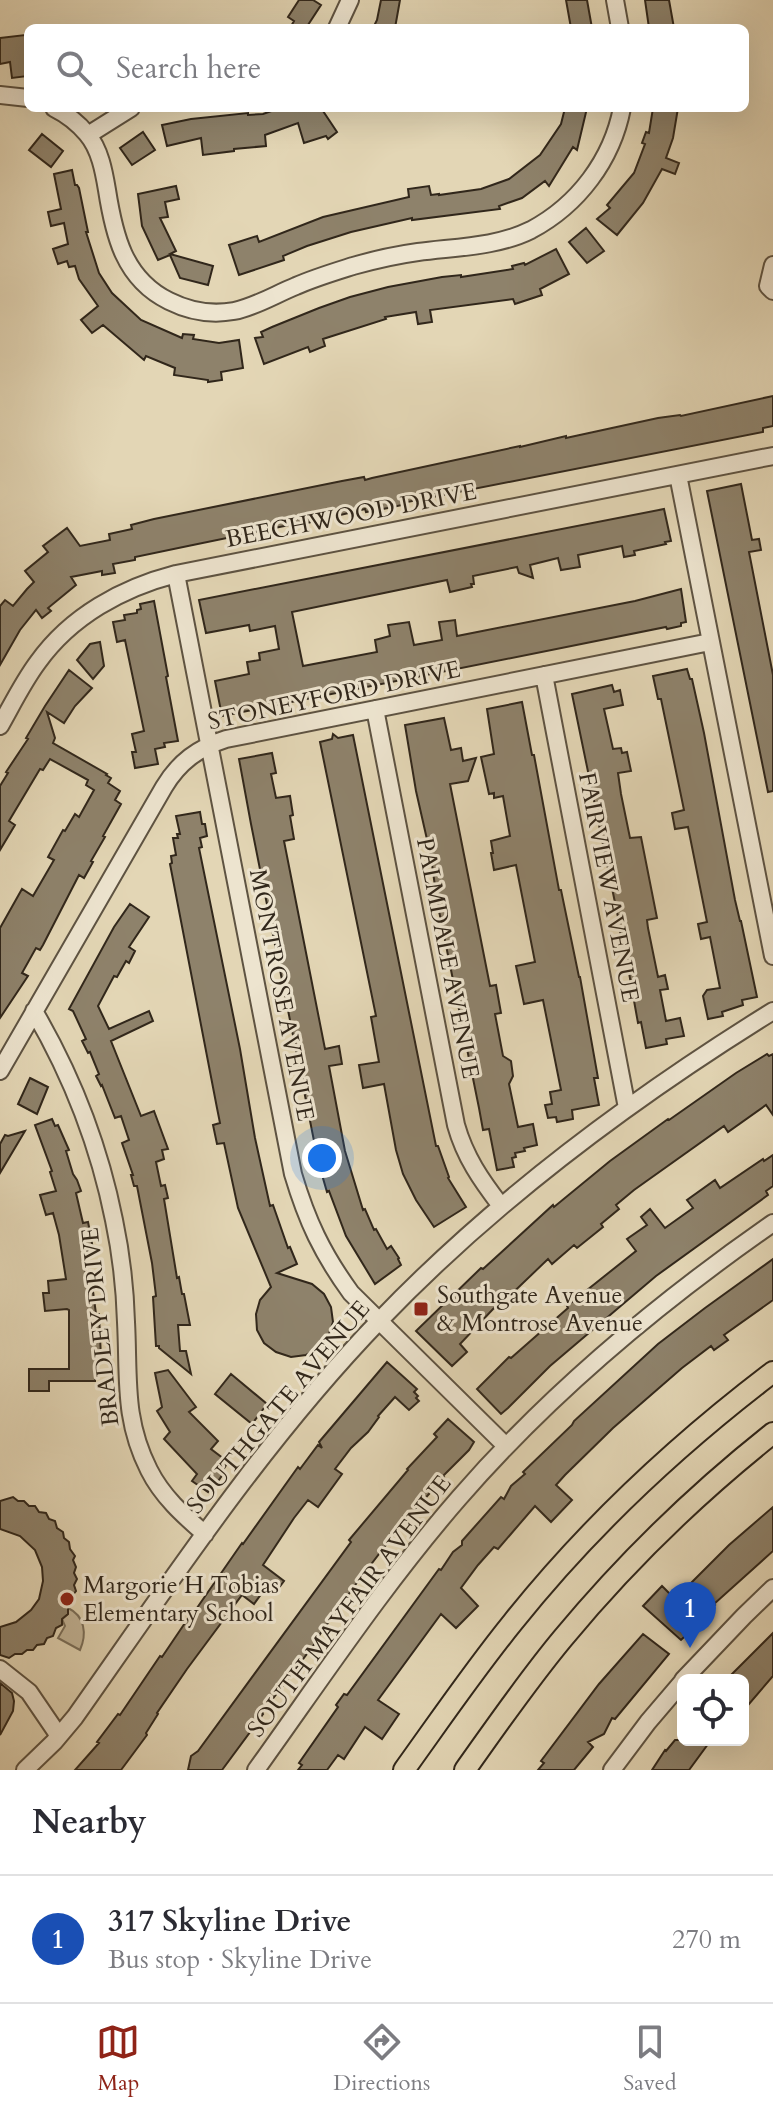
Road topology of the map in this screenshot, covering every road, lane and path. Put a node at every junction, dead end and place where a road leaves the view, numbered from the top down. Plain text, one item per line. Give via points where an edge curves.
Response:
1 (350, 0) edge
2 (615, 0) edge
3 (339, 24) edge
4 (619, 24) edge
5 (0, 95) edge
6 (24, 98) edge
7 (60, 112) edge
8 (125, 112) edge
9 (621, 112) edge
10 (88, 135) junction
11 (773, 265) edge
12 (773, 291) edge
13 (773, 456) edge
14 (678, 475) junction
15 (176, 574) junction
16 (710, 642) junction
17 (544, 675) junction
18 (375, 709) junction
19 (0, 726) edge
20 (208, 744) junction
21 (773, 956) edge
22 (34, 1011) junction
23 (773, 1011) edge
24 (0, 1071) edge
25 (627, 1108) junction
26 (501, 1206) junction
27 (773, 1223) edge
28 (378, 1321) junction
29 (773, 1372) edge
30 (773, 1433) edge
31 (506, 1446) junction
32 (205, 1534) junction
33 (773, 1588) edge
34 (0, 1669) edge
35 (689, 1674) edge
36 (677, 1687) edge
37 (59, 1736) junction
38 (25, 1770) edge
39 (256, 1770) edge
40 (404, 1770) edge
41 (465, 1770) edge
42 (612, 1770) edge

1 - 3 street
2 - 4 street
5 - 6 street
7 - 10 street
8 - 10 street
9 - 10 street via 610,145 585,187 530,230 486,244 355,266 220,312 166,300 136,275 117,242 104,176
11 - 12 street via 768,286
13 - 14 street, BEECHWOOD DRIVE
14 - 15 street, BEECHWOOD DRIVE
14 - 16 street
15 - 19 street, BEECHWOOD DRIVE via 128,590 68,629 38,662
15 - 20 street, MONTROSE AVENUE
16 - 17 street, STONEYFORD DRIVE
16 - 21 street
17 - 18 street, STONEYFORD DRIVE
17 - 25 street, FAIRVIEW AVENUE
18 - 20 street, STONEYFORD DRIVE
18 - 26 street, PALMDALE AVENUE via 456,1125 470,1163
20 - 22 street, STONEYFORD DRIVE via 172,774
20 - 28 street, MONTROSE AVENUE via 293,1174 331,1265
22 - 24 street, STONEYFORD DRIVE
22 - 32 street, BRADLEY DRIVE via 75,1090 107,1188 125,1292 128,1401 140,1449 164,1494
23 - 25 street, SOUTHGATE AVENUE
25 - 26 street, SOUTHGATE AVENUE
26 - 28 street, SOUTHGATE AVENUE
27 - 31 street, SOUTH MAYFAIR AVENUE via 669,1298
28 - 31 street, MONTROSE AVENUE
28 - 32 street, SOUTHGATE AVENUE via 292,1420
29 - 40 main road via 673,1453 580,1545 499,1639
30 - 41 main road via 677,1516 605,1589 548,1656
31 - 39 street, SOUTH MAYFAIR AVENUE via 420,1545
32 - 37 street, SOUTHGATE AVENUE
33 - 35 street
34 - 37 street via 29,1692
36 - 42 street
37 - 38 street, SOUTHGATE AVENUE

